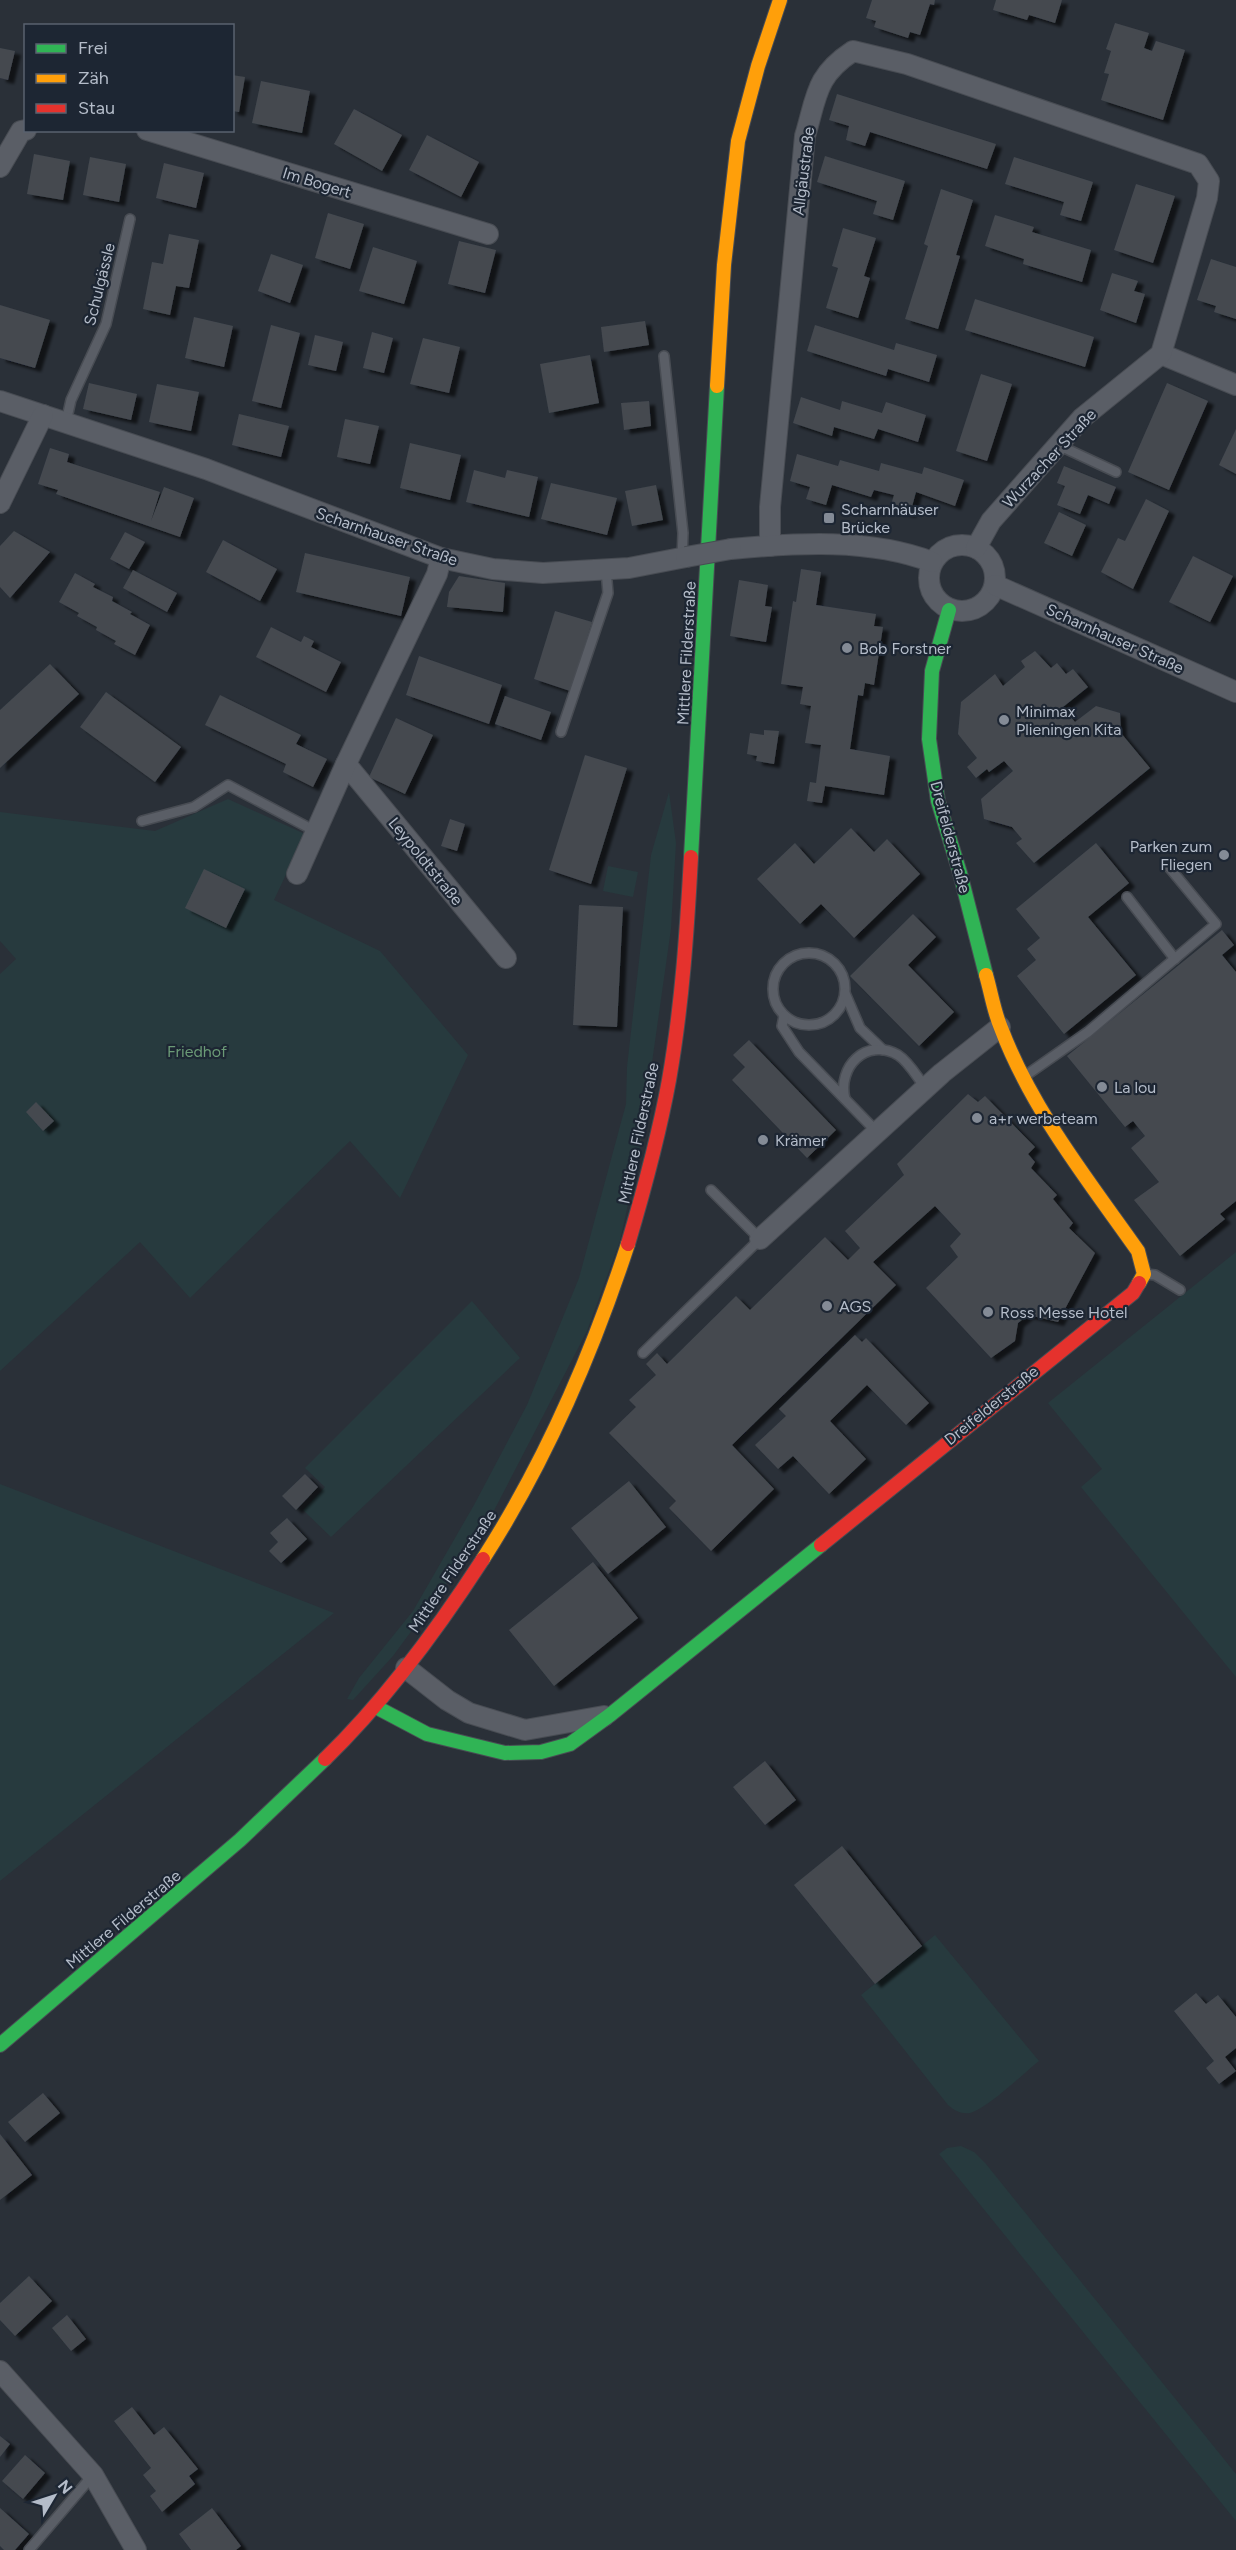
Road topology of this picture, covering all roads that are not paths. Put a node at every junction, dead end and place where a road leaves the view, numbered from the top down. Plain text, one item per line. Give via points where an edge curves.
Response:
1 (780, 0) edge
2 (24, 130) edge
3 (154, 132) edge
4 (0, 167) edge
5 (130, 219) dead end
6 (488, 234) dead end
7 (1161, 354) junction
8 (664, 356) dead end
9 (1236, 385) edge
10 (0, 401) edge
11 (43, 415) junction
12 (66, 422) junction
13 (1058, 446) junction
14 (1116, 472) dead end
15 (0, 502) edge
16 (770, 546) junction
17 (976, 548) junction
18 (441, 558) junction
19 (684, 558) junction
20 (932, 562) junction
21 (606, 570) junction
22 (995, 585) junction
23 (949, 610) junction
24 (1236, 692) edge
25 (561, 732) dead end
26 (346, 764) junction
27 (141, 821) dead end
28 (315, 831) junction
29 (1168, 867) dead end
30 (297, 874) dead end
31 (1126, 897) dead end
32 (506, 958) dead end
33 (1175, 958) junction
34 (844, 992) junction
35 (784, 1016) junction
36 (1000, 1027) junction
37 (883, 1050) junction
38 (1023, 1077) junction
39 (925, 1088) junction
40 (846, 1100) junction
41 (877, 1132) junction
42 (711, 1190) dead end
43 (760, 1239) junction
44 (1144, 1274) junction
45 (1180, 1290) dead end
46 (643, 1353) dead end
47 (406, 1668) junction
48 (376, 1707) junction
49 (610, 1715) junction
50 (0, 2045) edge
51 (0, 2371) edge
52 (93, 2475) junction
53 (29, 2550) edge
54 (136, 2550) edge

1 - 47 main road, Mittlere Filderstraße via 738,141 724,265 686,940 669,1079 651,1163 597,1336 558,1425 498,1534
2 - 4 street
3 - 6 street, Im Bogert
5 - 12 lane, Schulgässle via 106,324 71,400
7 - 9 street
7 - 13 street, Wurzacher Straße via 1082,418
7 - 16 street, Allgäustraße via 1207,198 1209,181 1198,164 907,64 853,51 836,62 821,80 805,136 770,507
8 - 19 lane
10 - 11 street, Scharnhauser Straße
11 - 12 street, Scharnhauser Straße
11 - 15 street
12 - 18 street, Scharnhauser Straße via 206,469
13 - 14 lane
13 - 17 street, Wurzacher Straße via 991,521
16 - 19 street, Scharnhauser Straße, bridge
16 - 20 street, Scharnhauser Straße via 831,544 906,553
17 - 20 street via 959,544 943,550
17 - 22 street via 988,557
18 - 21 street, Scharnhauser Straße via 493,569 543,573
18 - 26 street via 437,574
19 - 21 street, Scharnhauser Straße
20 - 23 street via 928,580 934,598
21 - 25 lane via 608,593
22 - 23 street via 978,608
22 - 24 street, Scharnhauser Straße
23 - 36 main road, Dreifelderstraße via 932,671 929,739 938,801
26 - 28 street
26 - 32 street, Leypoldtstraße
27 - 28 lane via 194,807 228,785
28 - 30 street
29 - 33 lane via 1216,924
31 - 33 lane
33 - 38 lane via 1088,1032
34 - 35 lane via 837,1011 821,1023 801,1024
34 - 35 lane via 840,972 831,962 812,954 793,957 778,971 773,984 776,1004
34 - 37 lane via 860,1028
35 - 40 lane via 782,1026 799,1052
36 - 38 main road, Dreifelderstraße
36 - 39 street
37 - 39 lane via 901,1058
37 - 40 lane via 863,1054 848,1067 843,1080
38 - 44 main road, Dreifelderstraße via 1051,1127 1138,1251
39 - 41 street
40 - 41 lane
41 - 43 street
42 - 43 lane
43 - 46 lane
44 - 45 lane via 1155,1275
44 - 49 main road, Dreifelderstraße via 1133,1293
47 - 48 main road, Mittlere Filderstraße
47 - 49 street, Dreifelderstraße via 469,1713 525,1730
48 - 49 main road, Dreifelderstraße via 427,1734 506,1753 541,1752 570,1744
48 - 50 main road, Mittlere Filderstraße via 350,1737 240,1840
51 - 52 street
52 - 53 lane
52 - 54 street

